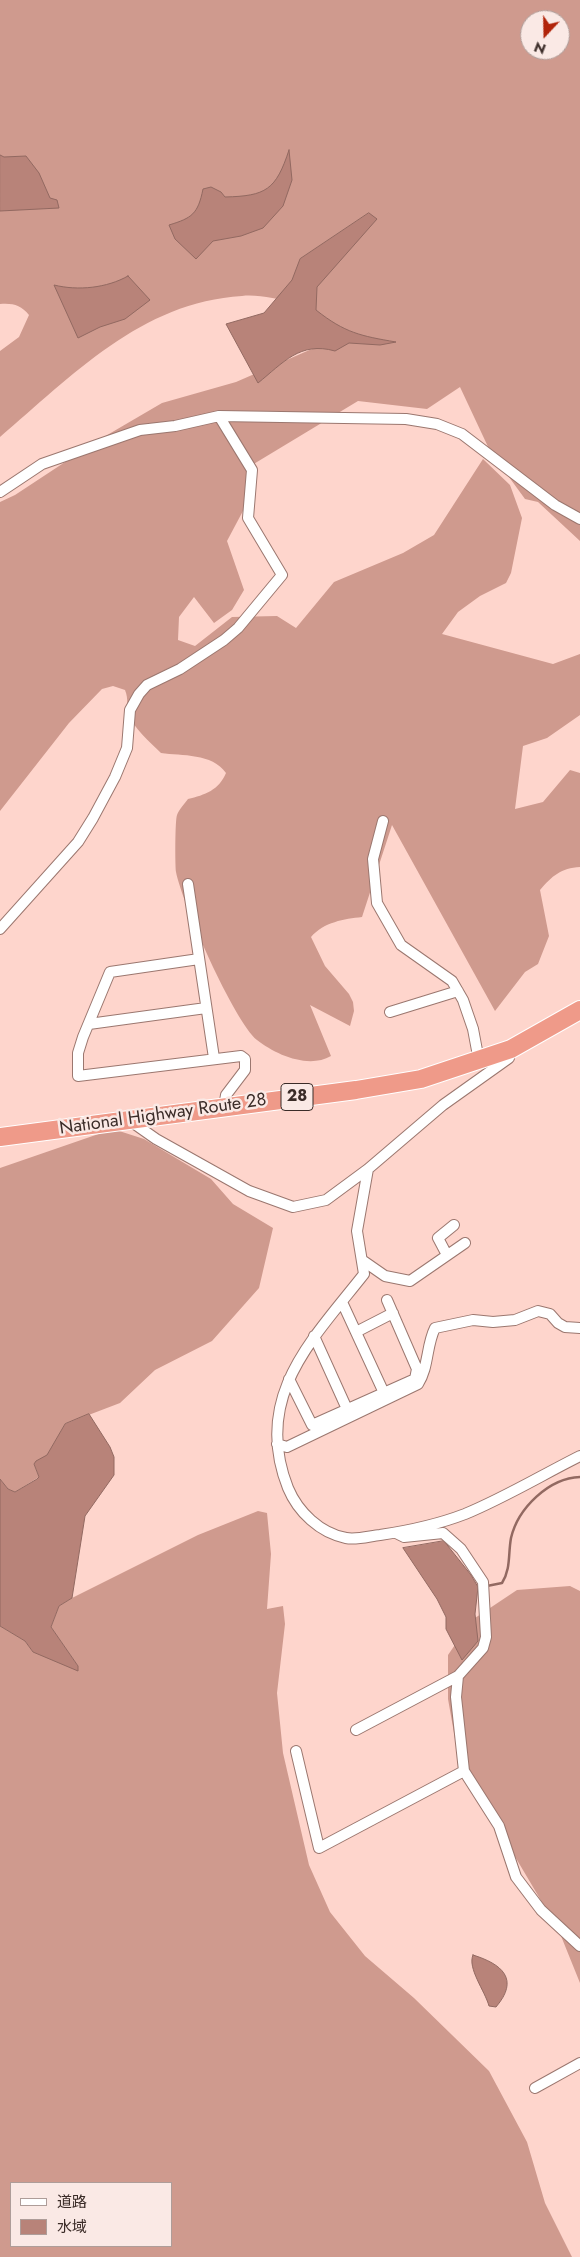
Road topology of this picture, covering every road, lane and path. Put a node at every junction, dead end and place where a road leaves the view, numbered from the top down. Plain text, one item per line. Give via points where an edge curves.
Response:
1 (219, 416) junction
2 (0, 492) edge
3 (580, 519) edge
4 (384, 821) dead end
5 (188, 884) dead end
6 (0, 929) edge
7 (199, 959) junction
8 (458, 991) junction
9 (206, 1008) junction
10 (580, 1010) edge
11 (390, 1012) dead end
12 (89, 1024) junction
13 (511, 1049) junction
14 (214, 1058) junction
15 (479, 1061) junction
16 (224, 1107) junction
17 (129, 1120) junction
18 (0, 1137) edge
19 (368, 1169) junction
20 (454, 1225) dead end
21 (465, 1243) dead end
22 (447, 1255) junction
23 (362, 1260) junction
24 (387, 1300) dead end
25 (342, 1302) junction
26 (393, 1313) junction
27 (580, 1328) edge
28 (356, 1332) junction
29 (314, 1336) junction
30 (289, 1379) junction
31 (384, 1393) junction
32 (347, 1409) junction
33 (276, 1444) junction
34 (580, 1456) edge
35 (396, 1532) junction
36 (458, 1676) junction
37 (356, 1730) dead end
38 (296, 1751) dead end
39 (464, 1772) junction
40 (580, 1946) edge
41 (580, 2064) edge
42 (535, 2088) dead end

1 - 2 street via 140,430 104,441 42,464
1 - 3 street via 406,419 437,424 470,439 501,466
1 - 6 street via 252,470 248,518 282,575 224,640 139,694 130,710 126,748 93,818 78,842
4 - 8 street via 373,859 377,903 400,945 452,981
5 - 7 street
7 - 9 street
7 - 12 street via 110,972
8 - 11 street
8 - 15 street via 473,1028
9 - 12 street
9 - 14 street
10 - 13 highway, National Highway Route 28 / 28
12 - 14 street via 78,1053 78,1076
13 - 15 highway, National Highway Route 28 / 28
13 - 19 street via 510,1058 443,1105
14 - 16 street via 241,1056 245,1059 245,1070 226,1095
15 - 16 highway, National Highway Route 28 / 28 via 389,1085
16 - 17 highway, National Highway Route 28 / 28
17 - 18 highway, National Highway Route 28 / 28
17 - 19 street via 156,1139 249,1191 293,1207 326,1200
19 - 23 street via 357,1231
20 - 22 street via 438,1238
21 - 22 street
22 - 23 street via 410,1281 385,1276
23 - 25 street via 364,1274
24 - 26 street
25 - 28 street
25 - 29 street
26 - 28 street
26 - 31 street via 417,1369 415,1379
27 - 33 street via 566,1327 550,1314 538,1310 515,1320 473,1320 436,1328 424,1376 418,1384 287,1447
28 - 31 street
29 - 30 street
29 - 32 street
30 - 32 street via 312,1425
30 - 33 street via 280,1410
31 - 32 street
33 - 35 street via 282,1473 292,1497 310,1520 346,1538
34 - 35 street via 464,1514
35 - 36 street via 404,1538 443,1532 461,1549 484,1586 485,1643 475,1660
36 - 37 street
36 - 39 street via 456,1697
38 - 39 street via 319,1848
39 - 40 street via 499,1826 516,1877 541,1910
41 - 42 street

